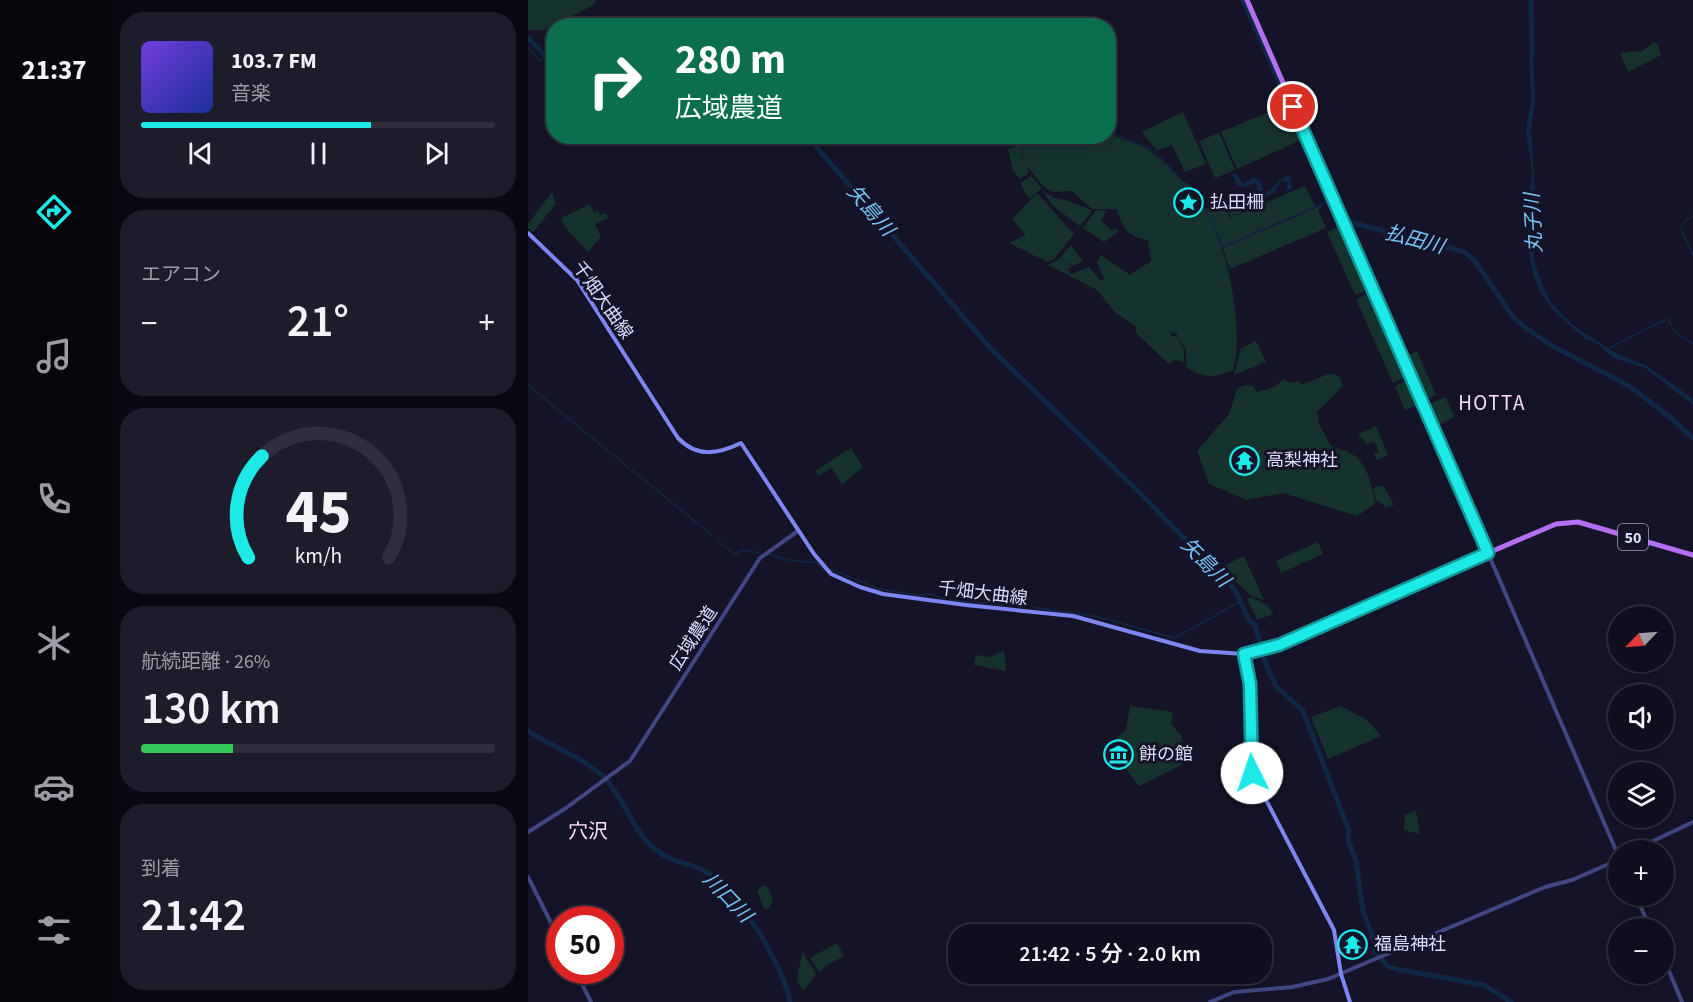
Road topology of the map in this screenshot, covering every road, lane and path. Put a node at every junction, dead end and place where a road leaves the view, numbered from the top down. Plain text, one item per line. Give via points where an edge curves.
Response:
1 (1247, 0) edge
2 (528, 233) edge
3 (798, 531) junction
4 (1488, 553) junction
5 (1693, 555) edge
6 (1244, 654) junction
7 (1693, 822) edge
8 (528, 832) edge
9 (1612, 840) edge
10 (1655, 840) edge
11 (1608, 864) edge
12 (528, 876) edge
13 (546, 913) edge
14 (1341, 974) junction
15 (1674, 983) edge
16 (582, 984) edge
17 (591, 1002) edge
18 (1209, 1002) edge
19 (1350, 1002) edge
20 (1682, 1002) edge

1 - 4 main road
2 - 3 main road, 千畑大曲線 via 577,280 678,438 709,453 741,443
3 - 6 main road, 千畑大曲線 via 831,574 884,594 1072,616 1200,651
3 - 8 street, 広域農道 via 760,558 636,753 566,808
4 - 5 main road, 50 via 1556,525 1578,522
4 - 6 street via 1267,650
4 - 9 street
6 - 14 main road via 1250,684 1252,773 1334,930
7 - 10 street
11 - 14 street via 1526,894
12 - 13 street
14 - 18 street via 1292,987 1234,992
14 - 19 main road
15 - 20 street
16 - 17 street

